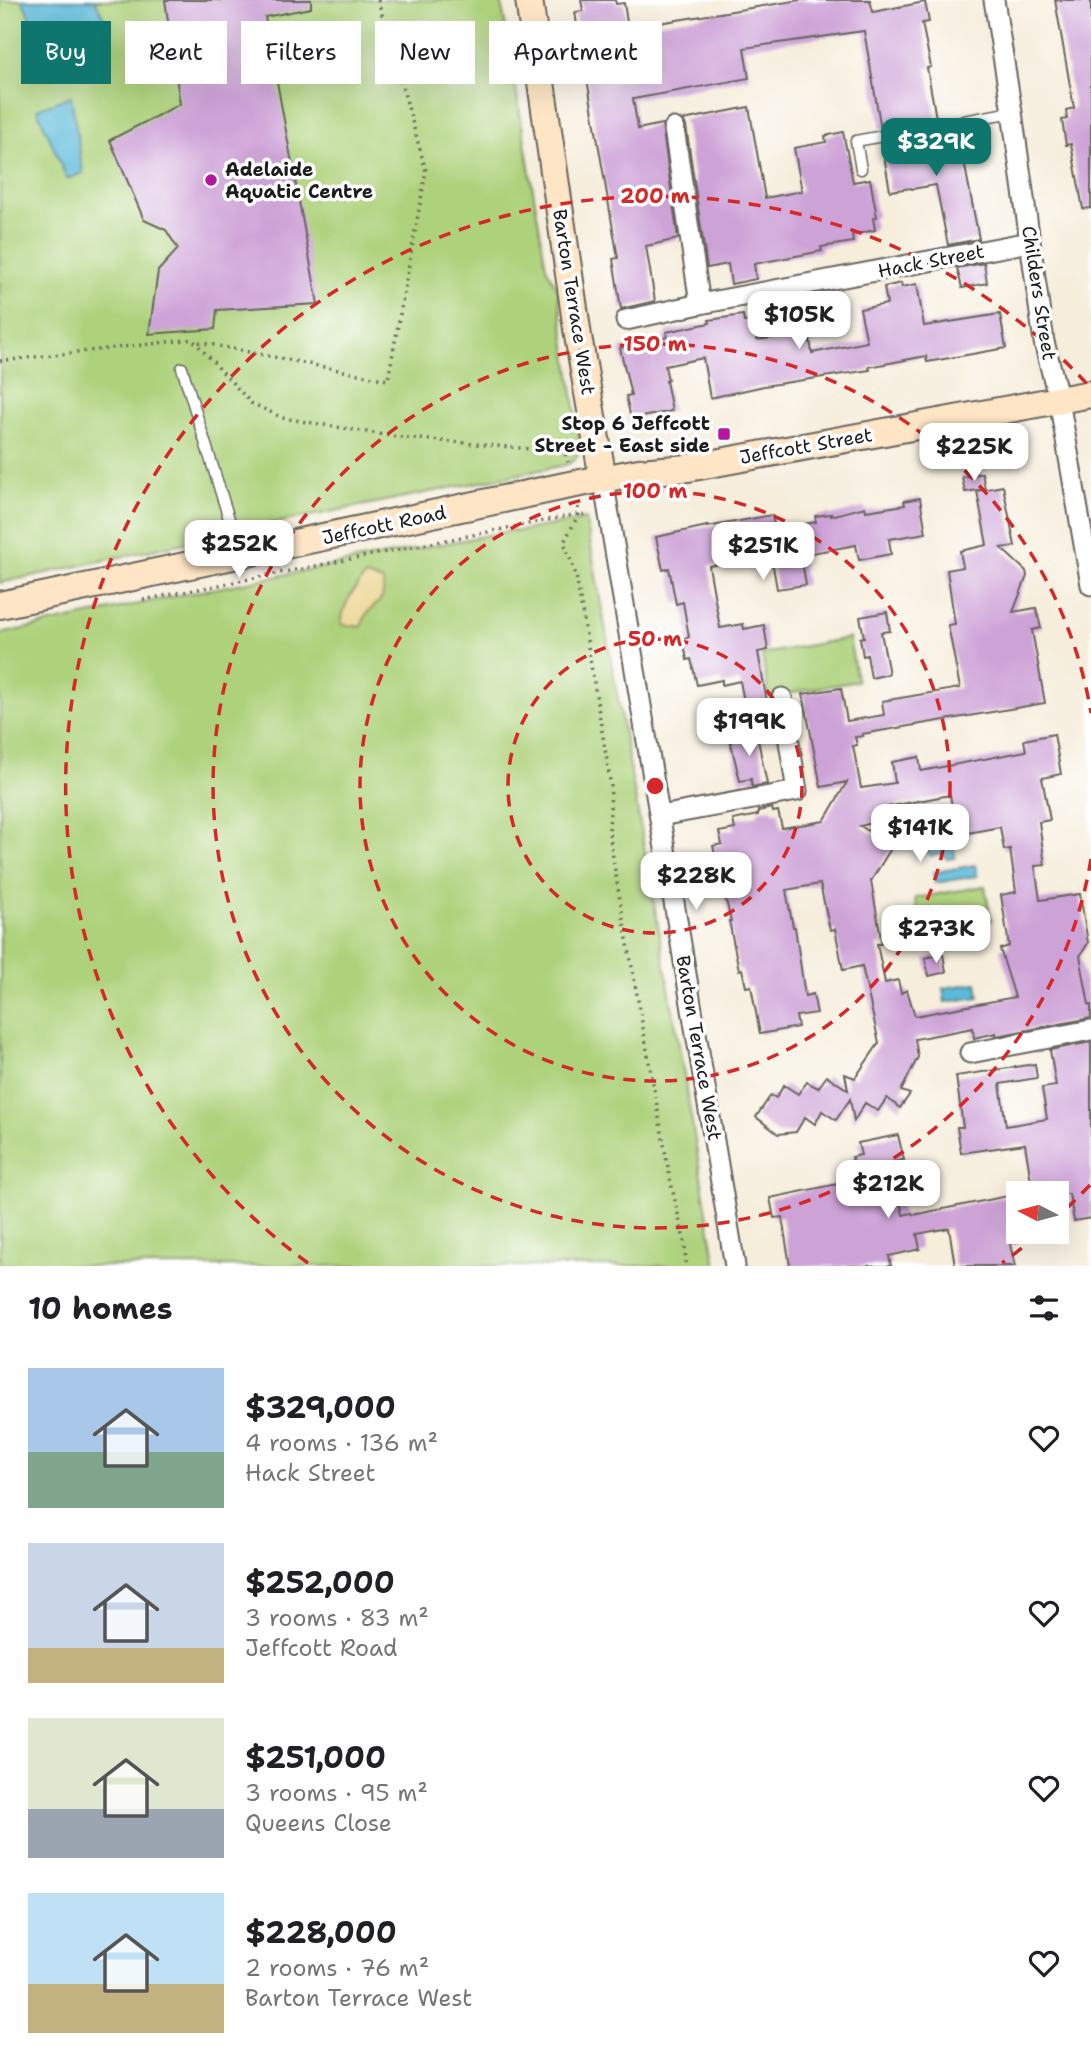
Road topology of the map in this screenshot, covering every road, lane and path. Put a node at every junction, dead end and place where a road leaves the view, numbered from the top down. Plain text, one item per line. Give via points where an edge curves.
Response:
1 (378, 0) edge
2 (529, 0) edge
3 (994, 0) edge
4 (1012, 112) junction
5 (674, 128) dead end
6 (861, 169) dead end
7 (1030, 242) junction
8 (699, 304) junction
9 (626, 320) dead end
10 (0, 360) edge
11 (182, 368) dead end
12 (388, 380) junction
13 (1091, 394) edge
14 (1059, 400) junction
15 (565, 452) dead end
16 (603, 479) junction
17 (579, 513) junction
18 (586, 515) dead end
19 (1088, 547) edge
20 (238, 556) junction
21 (1091, 585) edge
22 (137, 601) dead end
23 (0, 605) edge
24 (782, 698) dead end
25 (660, 816) junction
26 (1091, 1030) edge
27 (970, 1053) dead end
28 (686, 1266) edge
29 (735, 1266) edge

1 - 12 path via 426,171
2 - 16 main road, Barton Terrace West
3 - 4 street, Childers Street
4 - 6 lane via 856,141
4 - 7 street, Childers Street
5 - 8 street
7 - 8 street, Hack Street
7 - 14 street, Childers Street via 1044,342
8 - 9 street, Hack Street
10 - 12 path via 198,339
11 - 20 lane
12 - 15 path via 194,341 251,403 284,418 397,437
13 - 14 main road, Jeffcott Street
14 - 16 main road, Jeffcott Street via 688,468
14 - 19 street, Childers Street
16 - 20 main road, Jeffcott Road
16 - 25 street, Barton Terrace West
17 - 18 path
17 - 22 path
17 - 28 path via 564,542 576,575 611,787 609,832 618,889
19 - 21 street, Childers Street
20 - 23 main road, Jeffcott Road
24 - 25 street via 797,791
25 - 29 street, Barton Terrace West
26 - 27 street

